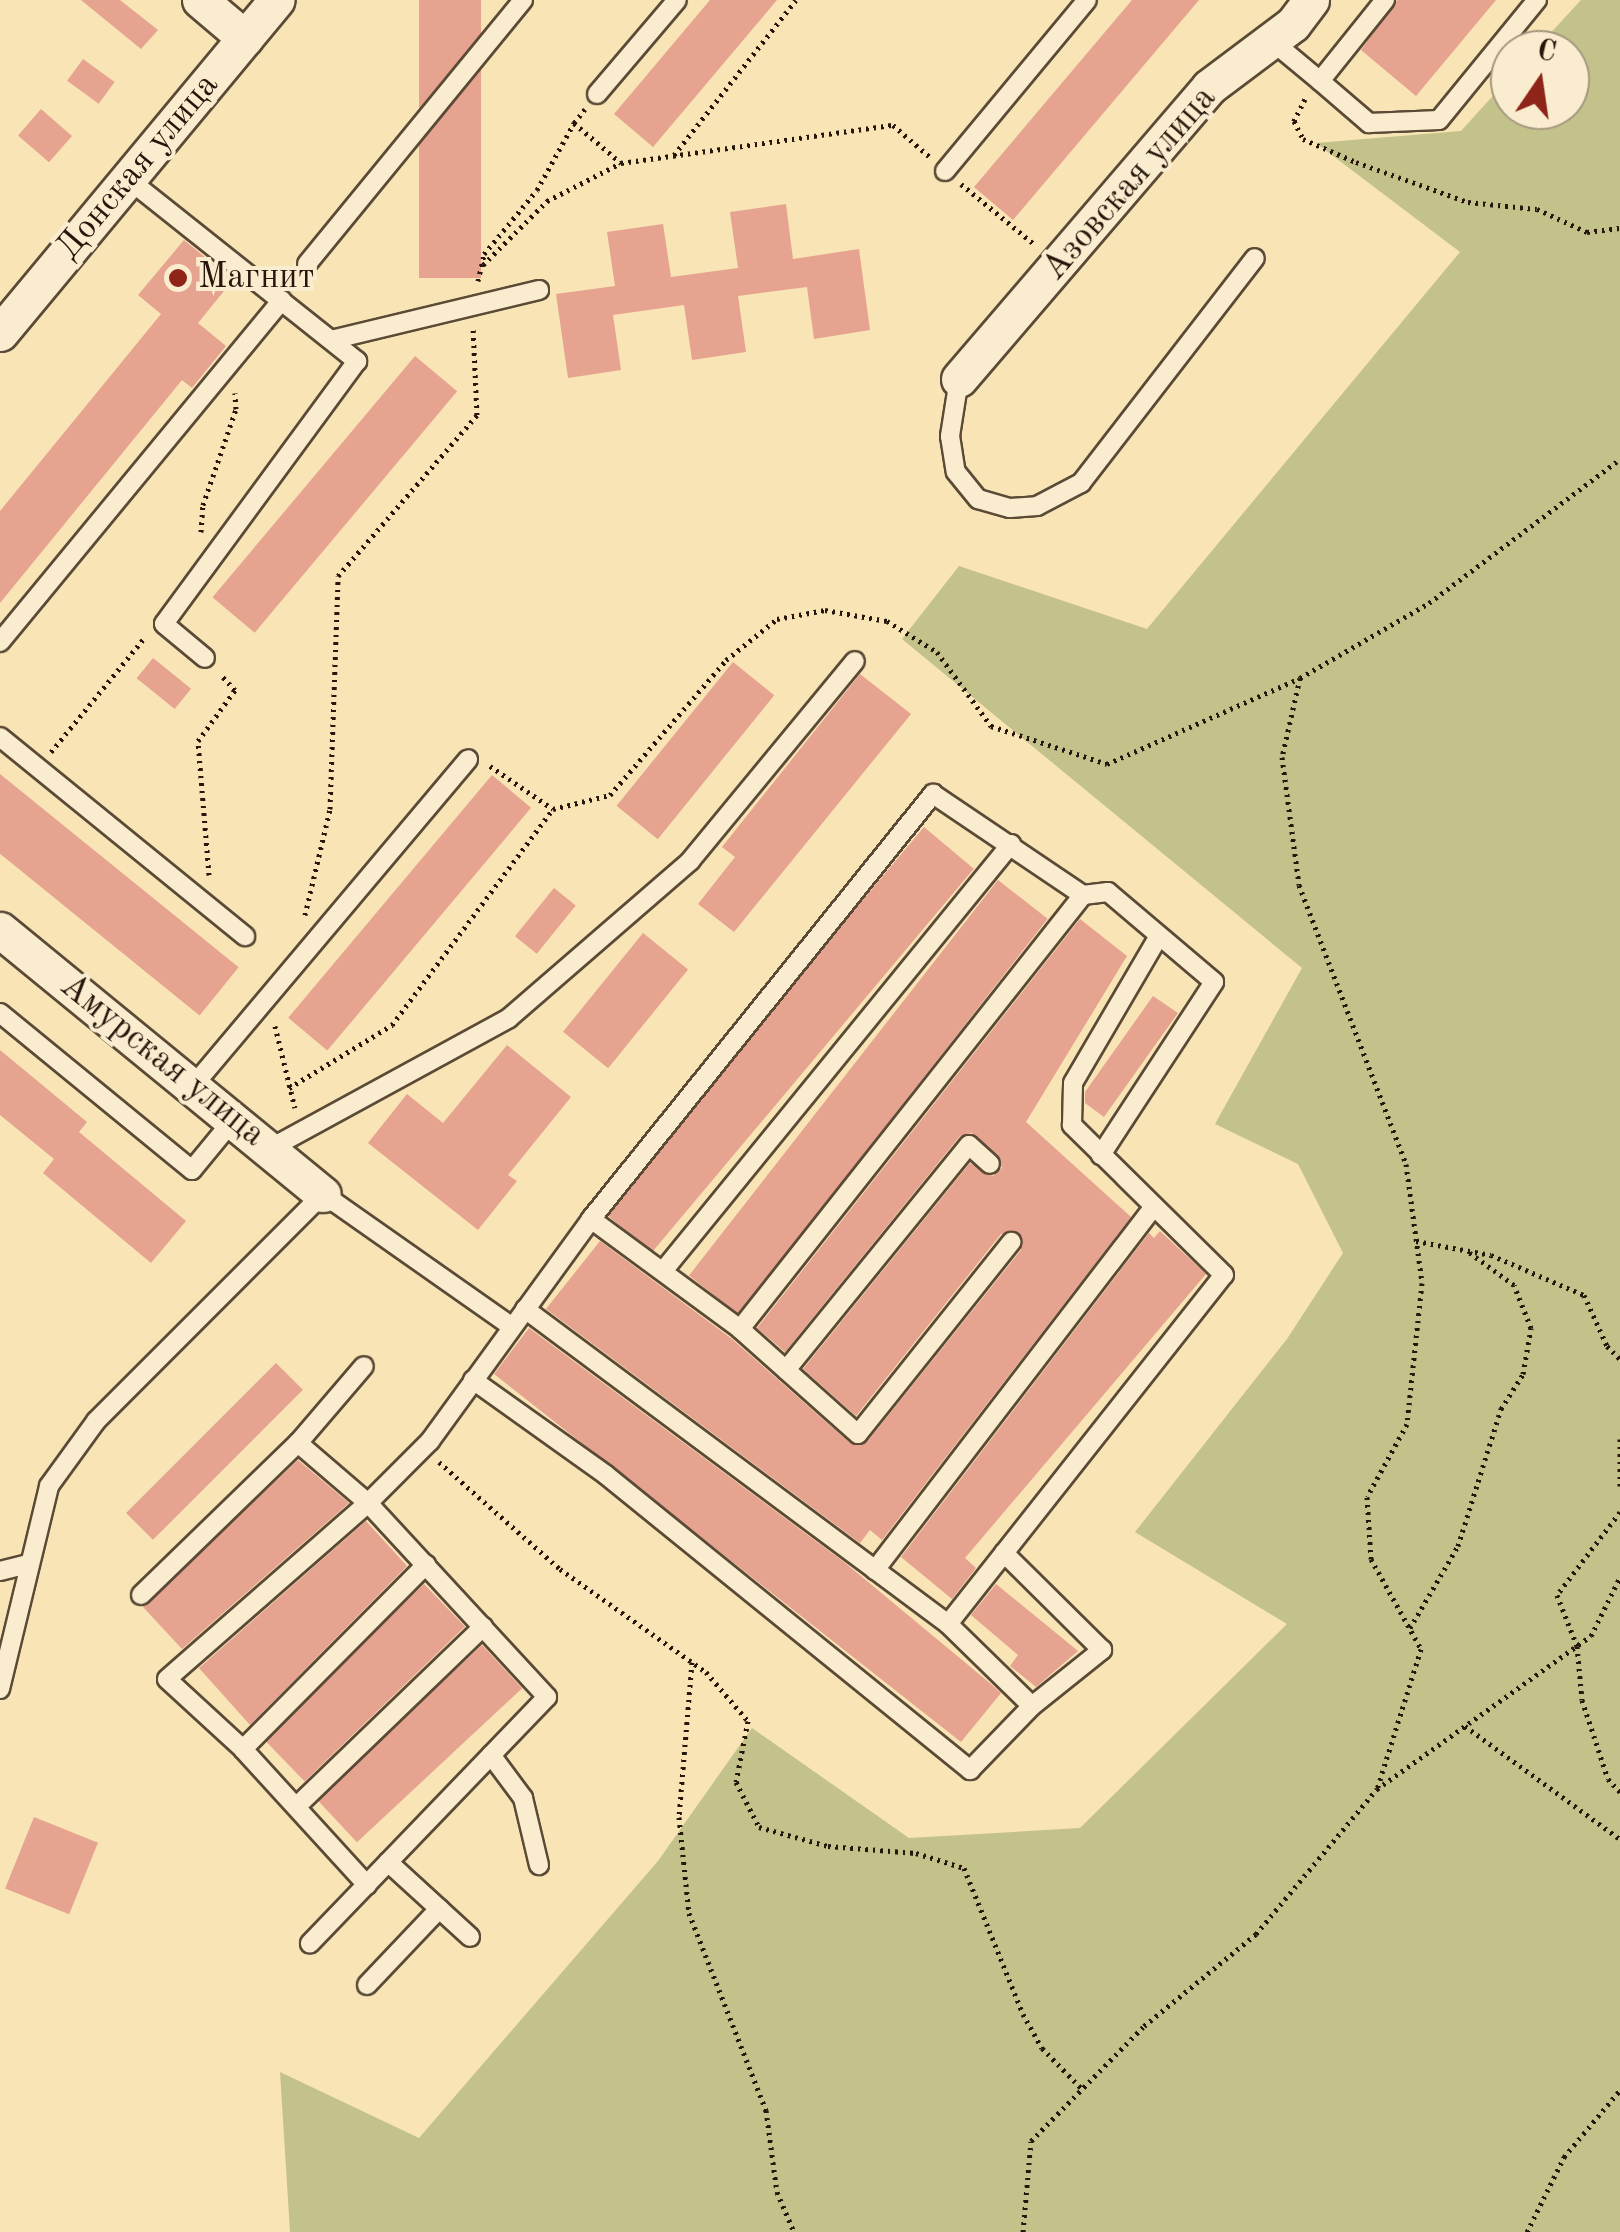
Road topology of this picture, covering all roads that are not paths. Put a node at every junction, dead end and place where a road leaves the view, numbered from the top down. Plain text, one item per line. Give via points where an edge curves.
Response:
1 (200, 0) edge
2 (276, 0) edge
3 (522, 0) edge
4 (677, 0) edge
5 (1086, 0) edge
6 (1311, 0) edge
7 (1385, 0) edge
8 (1537, 0) edge
9 (245, 38) junction
10 (1272, 41) junction
11 (1320, 81) junction
12 (597, 94) road end
13 (945, 170) road end
14 (128, 179) junction
15 (1255, 258) dead end
16 (306, 264) dead end
17 (539, 290) dead end
18 (282, 300) junction
19 (2, 328) edge
20 (331, 340) junction
21 (959, 379) joint
22 (0, 642) edge
23 (205, 658) road end
24 (855, 661) dead end
25 (0, 737) edge
26 (468, 760) road end
27 (1011, 844) junction
28 (1083, 895) junction
29 (0, 930) edge
30 (245, 936) dead end
31 (1159, 936) junction
32 (0, 1013) edge
33 (193, 1086) junction
34 (234, 1119) junction
35 (286, 1139) junction
36 (1101, 1155) junction
37 (990, 1164) dead end
38 (323, 1194) junction
39 (1154, 1207) junction
40 (591, 1219) junction
41 (1011, 1242) dead end
42 (662, 1271) junction
43 (526, 1310) junction
44 (511, 1326) junction
45 (740, 1329) junction
46 (364, 1366) dead end
47 (786, 1370) junction
48 (473, 1380) junction
49 (298, 1443) junction
50 (368, 1503) junction
51 (1004, 1553) junction
52 (28, 1564) junction
53 (426, 1565) junction
54 (875, 1570) junction
55 (0, 1572) edge
56 (141, 1596) dead end
57 (948, 1624) junction
58 (483, 1627) junction
59 (0, 1689) edge
60 (1032, 1706) junction
61 (244, 1749) junction
62 (492, 1755) junction
63 (298, 1805) junction
64 (388, 1862) junction
65 (539, 1865) dead end
66 (366, 1885) junction
67 (440, 1910) junction
68 (470, 1936) dead end
69 (310, 1943) dead end
70 (366, 1985) dead end

1 - 9 street
2 - 9 street, Донская улица
3 - 16 lane
4 - 12 lane
5 - 13 lane
6 - 10 street, Азовская улица
7 - 11 lane
8 - 11 lane via 1439,120 1369,123
9 - 14 street, Донская улица
10 - 11 lane
10 - 21 street, Азовская улица via 1210,87
14 - 18 lane
14 - 19 street, Донская улица
15 - 21 lane via 1081,483 1037,506 1010,508 978,499 956,472 950,436
17 - 20 lane
18 - 20 lane
18 - 22 lane
20 - 23 lane via 357,361 164,624
24 - 35 lane via 690,860 509,1018
25 - 30 lane
26 - 33 lane
27 - 28 lane
27 - 40 lane via 933,794
27 - 42 lane
28 - 31 lane via 1108,892
28 - 45 lane
29 - 33 street, Амурская улица
31 - 36 lane via 1073,1083 1072,1125
31 - 36 lane via 1214,982
32 - 34 lane via 192,1170
33 - 34 street, Амурская улица
34 - 35 street, Амурская улица
35 - 38 street, Амурская улица
36 - 39 lane
37 - 47 lane via 969,1146
38 - 44 lane
38 - 52 lane via 96,1421 49,1486
39 - 51 lane via 1224,1275
39 - 54 lane
40 - 42 lane
40 - 43 lane
41 - 47 lane via 858,1434
42 - 45 lane
43 - 44 lane
43 - 54 lane
44 - 48 lane
45 - 47 lane
46 - 49 lane
48 - 50 lane via 424,1447
48 - 60 lane via 606,1474 970,1770
49 - 50 lane
49 - 56 lane
50 - 53 lane
50 - 61 lane via 167,1679
51 - 57 lane
51 - 60 lane via 1102,1650
52 - 55 lane
52 - 59 lane
53 - 58 lane
53 - 61 lane
54 - 57 lane
57 - 60 lane
58 - 62 lane via 547,1696
58 - 63 lane
61 - 63 lane
62 - 64 lane
62 - 65 lane via 524,1798
63 - 66 lane
64 - 66 lane
64 - 67 lane
66 - 69 lane
67 - 68 lane
67 - 70 lane

